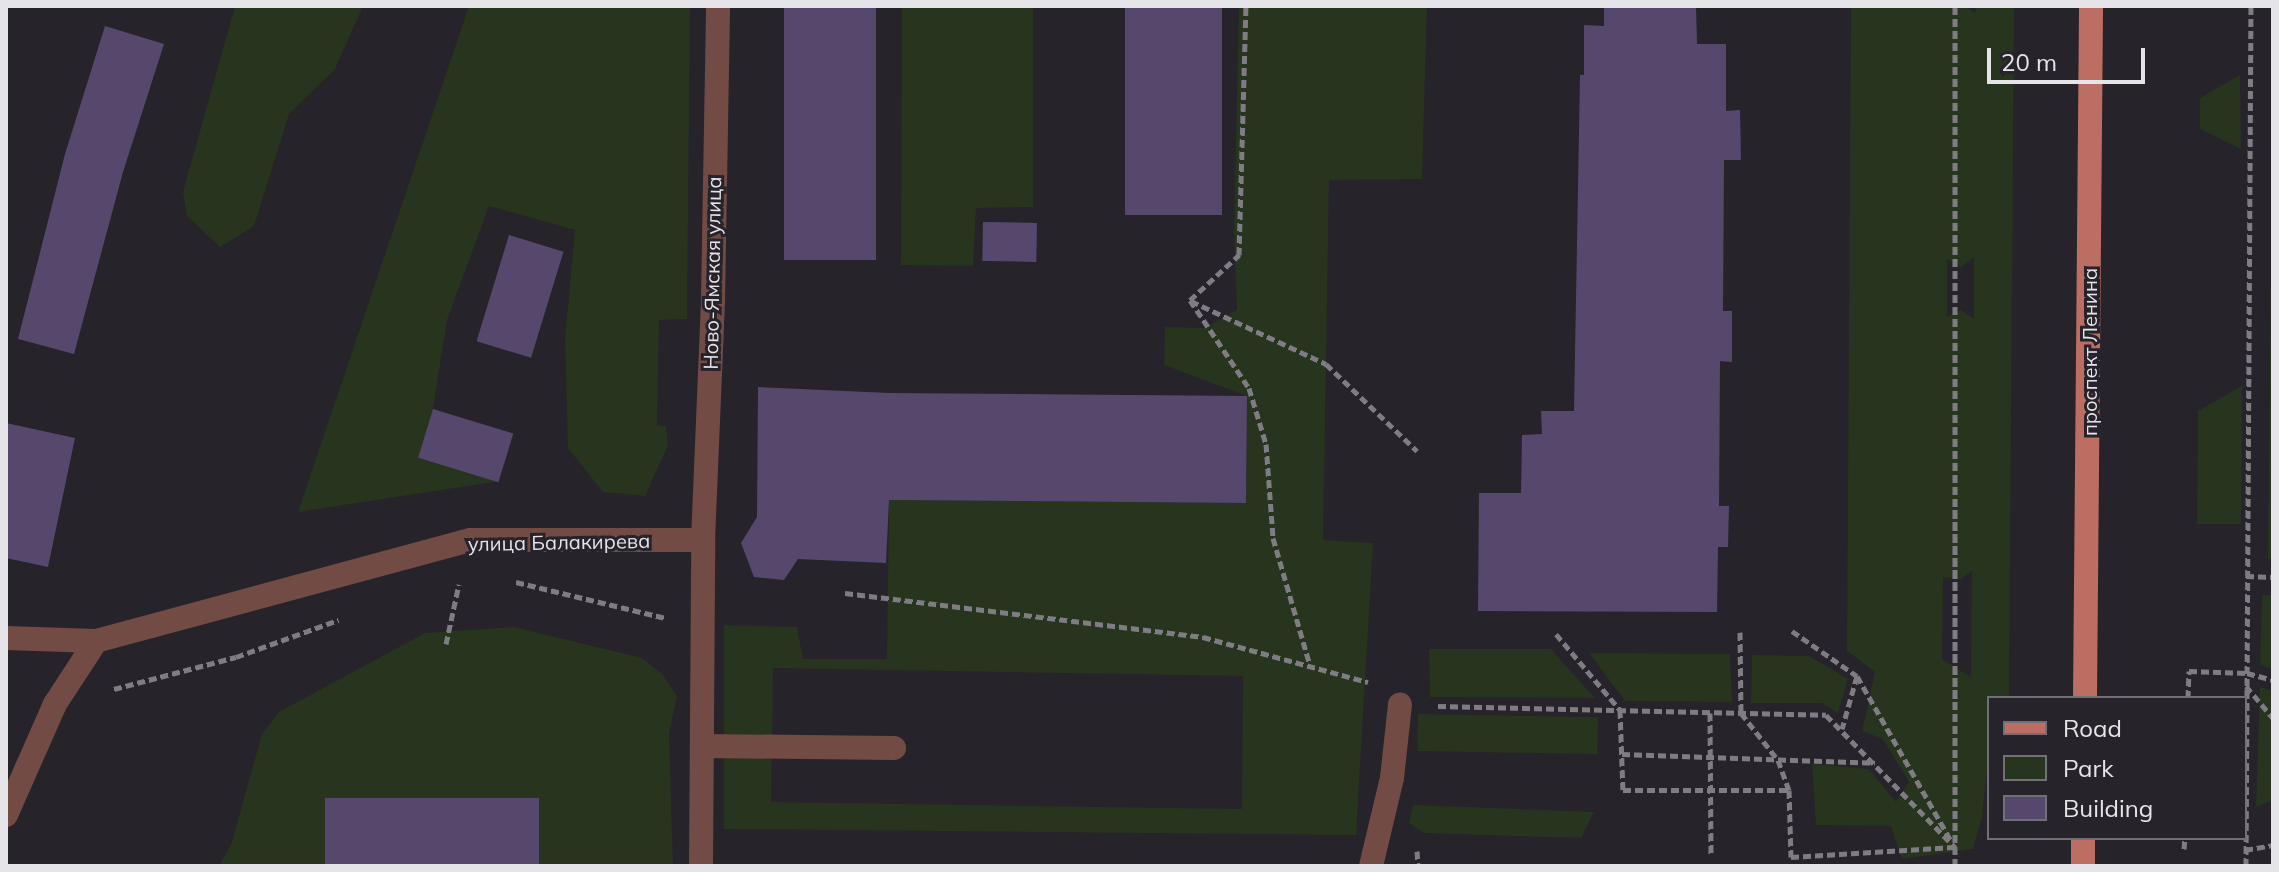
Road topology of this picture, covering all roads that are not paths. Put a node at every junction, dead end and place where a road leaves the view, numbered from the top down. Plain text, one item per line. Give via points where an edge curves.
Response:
1 (718, 6) edge
2 (2091, 6) edge
3 (703, 540) junction
4 (6, 638) edge
5 (96, 641) junction
6 (2085, 696) edge
7 (1400, 704) road end
8 (703, 746) junction
9 (894, 748) dead end
10 (6, 815) edge
11 (2083, 840) edge
12 (701, 866) edge
13 (1371, 866) edge
14 (2083, 866) edge

1 - 3 street, Ново-Ямская улица
2 - 6 main road, проспект Ленина
3 - 5 street, улица Балакирева via 470,540
3 - 8 street
4 - 5 street, улица Балакирева
5 - 10 street via 55,704
7 - 13 street via 1392,778
8 - 9 street
8 - 12 street
11 - 14 main road

